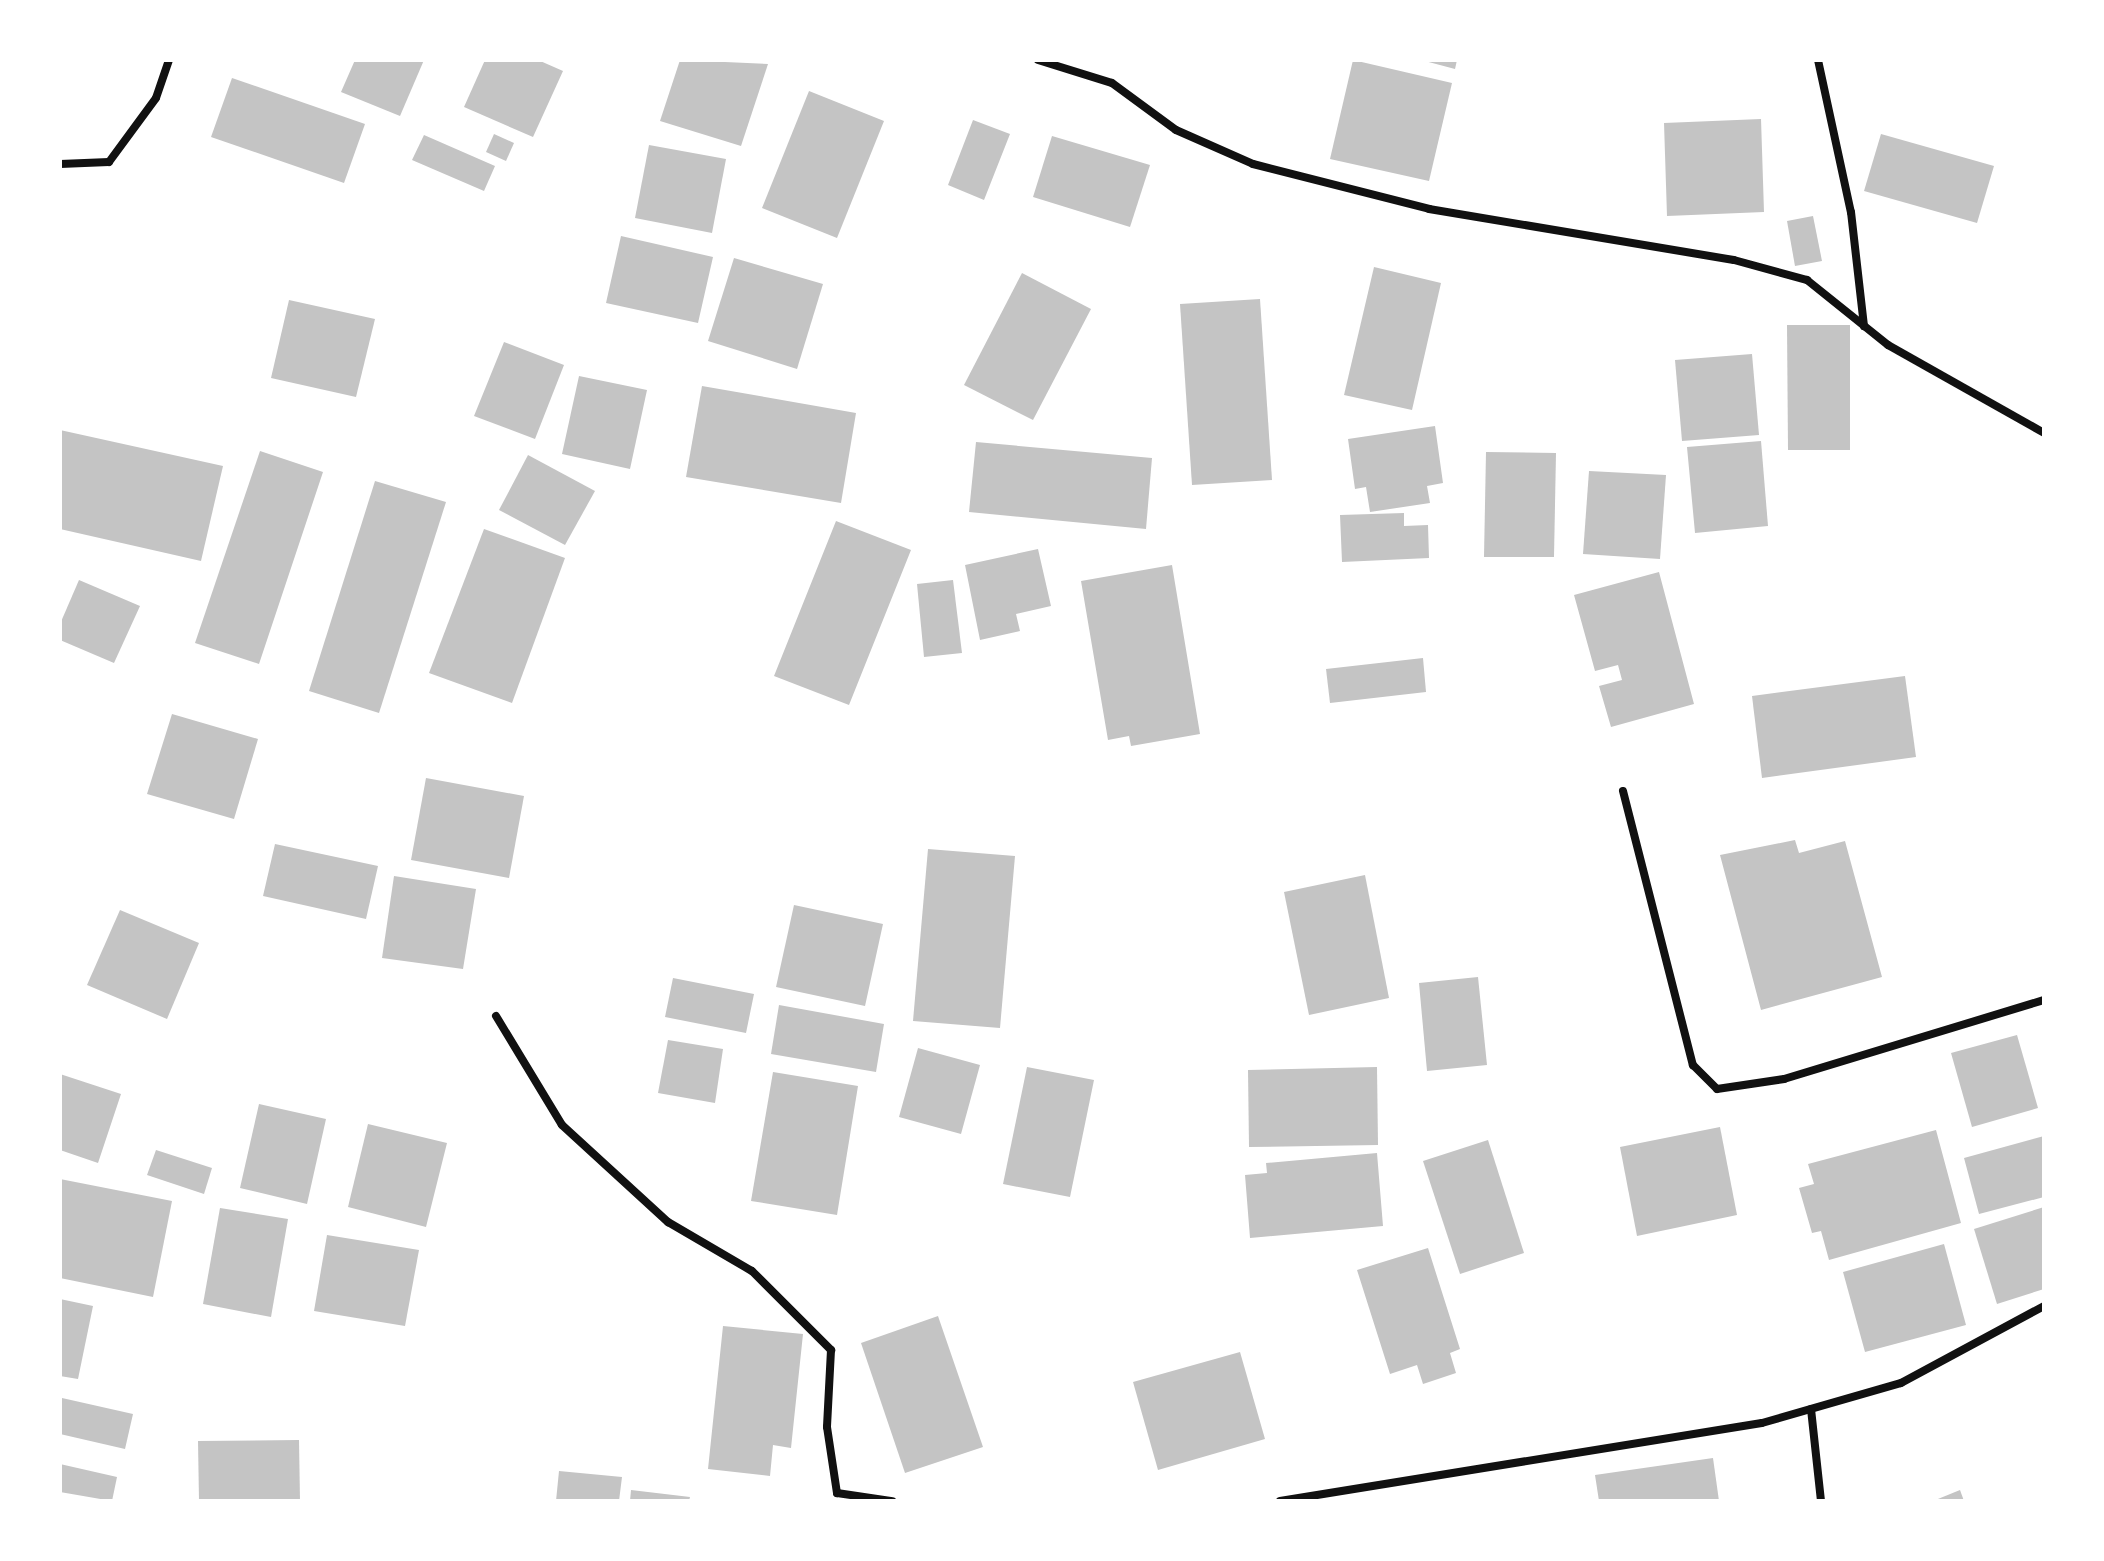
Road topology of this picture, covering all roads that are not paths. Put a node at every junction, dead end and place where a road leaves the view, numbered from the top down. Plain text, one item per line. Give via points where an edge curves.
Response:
1 (169, 60) edge
2 (1038, 60) edge
3 (1818, 60) edge
4 (60, 164) edge
5 (1864, 326) junction
6 (2044, 433) edge
7 (1623, 791) dead end
8 (2044, 1000) edge
9 (496, 1016) dead end
10 (2044, 1306) edge
11 (1811, 1409) junction
12 (836, 1497) edge
13 (892, 1501) edge
14 (1280, 1501) edge
15 (1821, 1501) edge

1 - 4 street via 156,98 109,162
2 - 5 street via 1112,83 1176,130 1253,164 1429,209 1734,260 1807,280
3 - 5 street via 1851,212
5 - 6 street via 1888,345
7 - 8 street via 1693,1065 1717,1089 1784,1079
9 - 12 street via 562,1125 668,1222 752,1271 831,1350 827,1427
10 - 11 street via 1901,1383
11 - 14 street via 1762,1423
11 - 15 street
12 - 13 street

